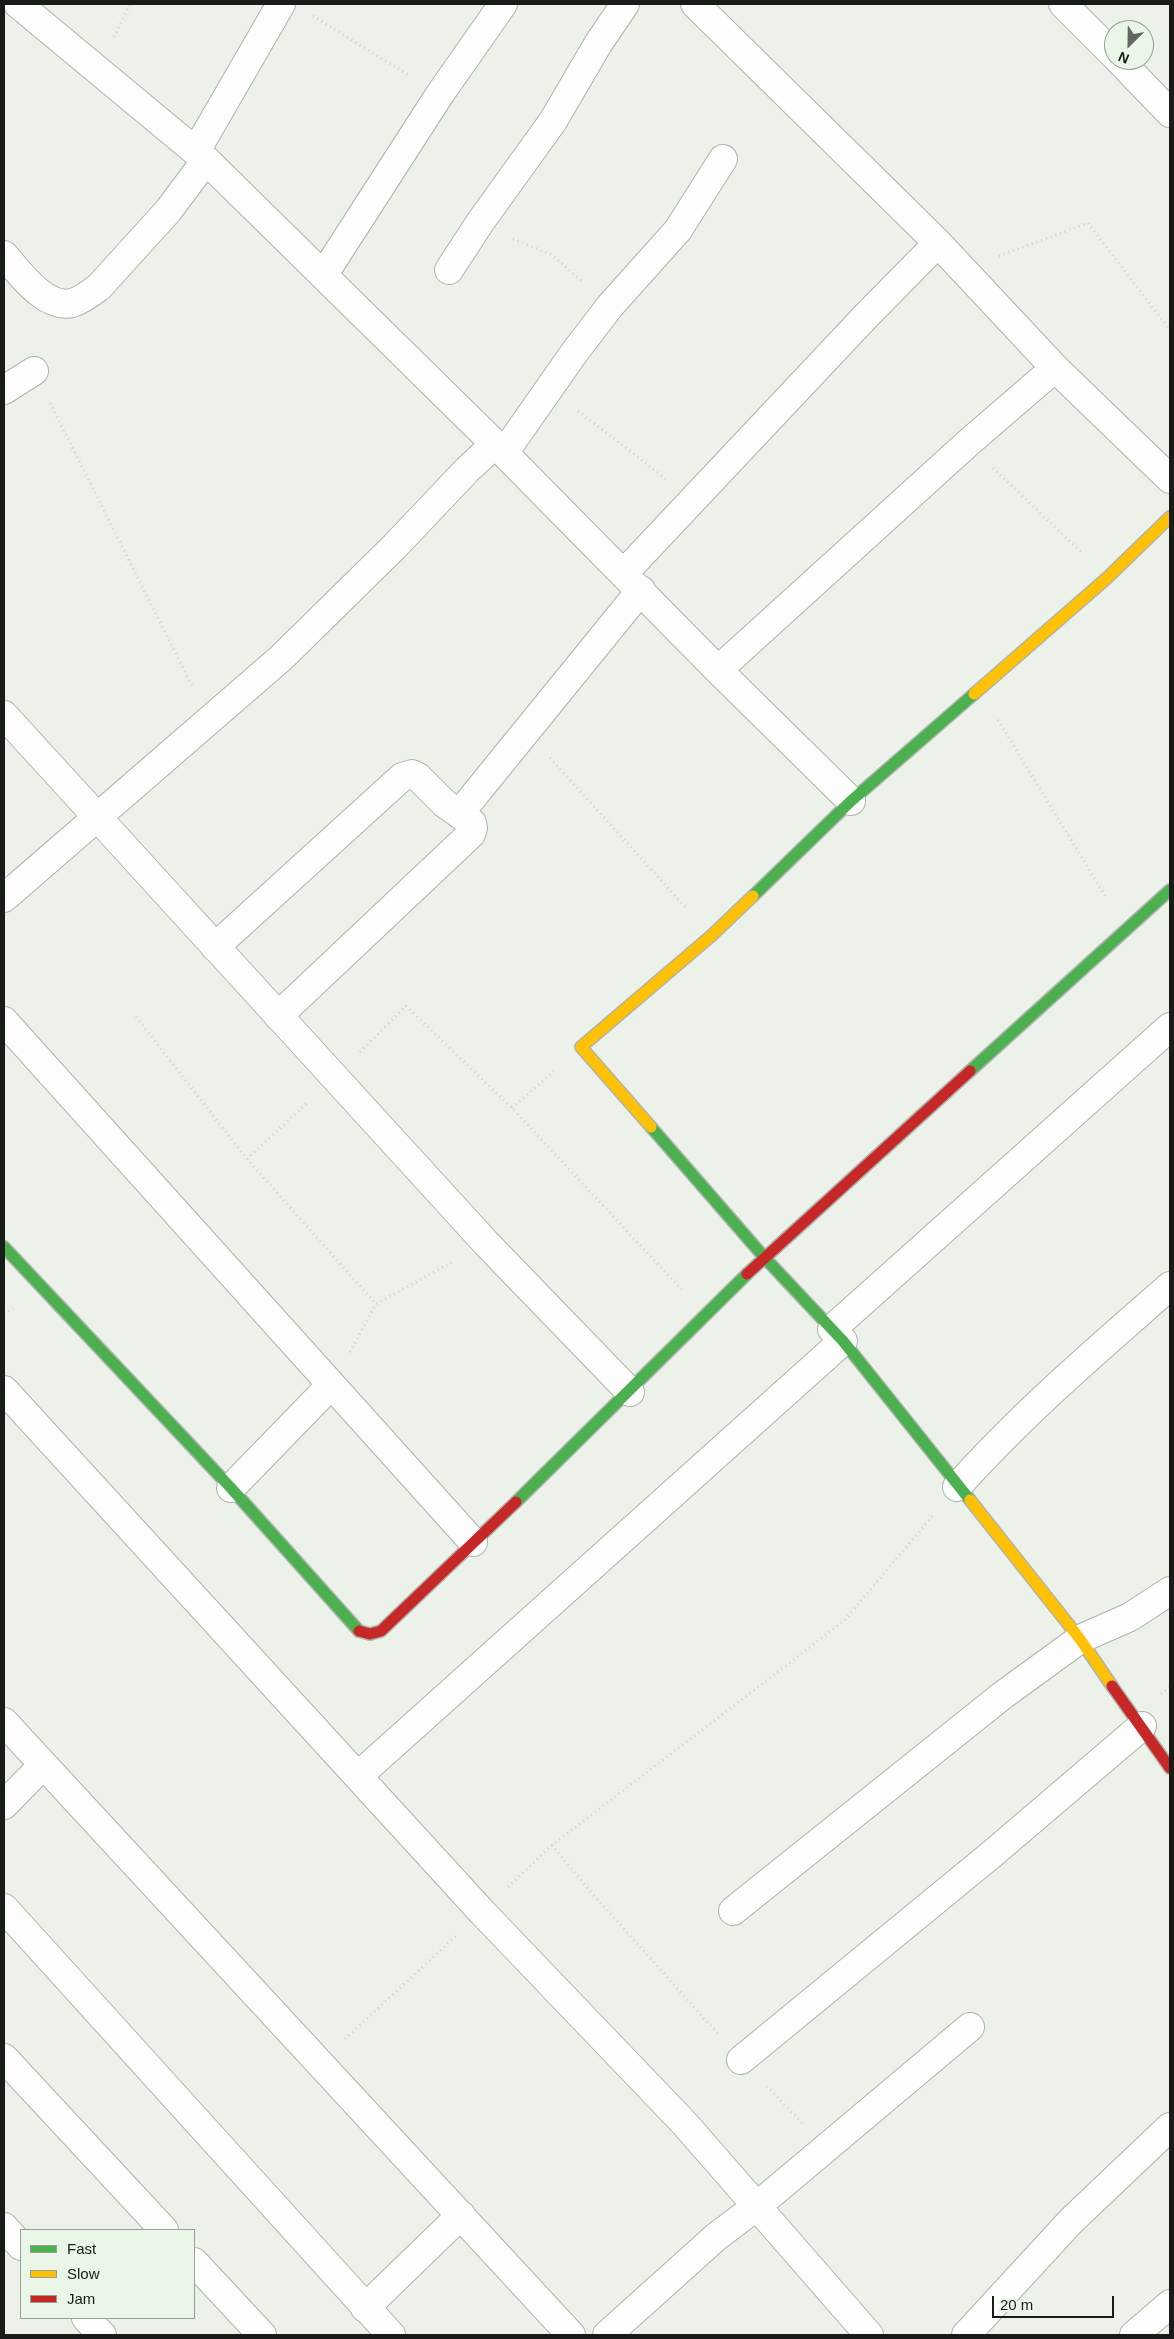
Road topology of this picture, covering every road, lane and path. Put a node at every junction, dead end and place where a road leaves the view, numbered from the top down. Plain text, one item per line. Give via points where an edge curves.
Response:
1 (18, 4) edge
2 (281, 4) edge
3 (503, 4) edge
4 (625, 4) edge
5 (695, 4) edge
6 (1064, 4) edge
7 (309, 14) dead end
8 (1104, 45) edge
9 (1129, 70) edge
10 (440, 94) junction
11 (1170, 113) edge
12 (201, 155) junction
13 (723, 159) dead end
14 (481, 221) junction
15 (938, 243) junction
16 (4, 255) edge
17 (449, 270) dead end
18 (961, 270) junction
19 (324, 274) junction
20 (610, 306) junction
21 (1170, 330) edge
22 (1055, 368) junction
23 (34, 371) joint
24 (549, 389) junction
25 (4, 390) edge
26 (968, 443) junction
27 (500, 449) junction
28 (1170, 479) edge
29 (694, 500) junction
30 (1170, 516) edge
31 (1108, 578) junction
32 (633, 582) junction
33 (718, 670) junction
34 (980, 690) junction
35 (4, 714) edge
36 (209, 720) junction
37 (525, 732) junction
38 (851, 801) junction
39 (459, 814) junction
40 (98, 816) junction
41 (1170, 890) edge
42 (4, 898) edge
43 (1127, 931) junction
44 (711, 936) junction
45 (214, 946) junction
46 (278, 1016) junction
47 (136, 1017) dead end
48 (4, 1021) edge
49 (1170, 1027) edge
50 (581, 1047) junction
51 (336, 1076) junction
52 (512, 1108) junction
53 (247, 1159) junction
54 (486, 1243) junction
55 (4, 1247) edge
56 (764, 1257) junction
57 (1170, 1286) edge
58 (376, 1304) junction
59 (705, 1317) junction
60 (838, 1335) junction
61 (332, 1385) junction
62 (4, 1390) edge
63 (630, 1392) junction
64 (957, 1487) junction
65 (231, 1488) junction
66 (473, 1542) junction
67 (1170, 1591) edge
68 (1080, 1639) junction
69 (4, 1722) edge
70 (1142, 1726) junction
71 (43, 1765) junction
72 (1170, 1768) edge
73 (358, 1776) junction
74 (4, 1805) edge
75 (552, 1845) junction
76 (4, 1908) edge
77 (733, 1911) dead end
78 (482, 1912) junction
79 (970, 2026) dead end
80 (4, 2058) edge
81 (741, 2060) junction
82 (319, 2063) junction
83 (1170, 2127) edge
84 (825, 2147) junction
85 (757, 2206) junction
86 (461, 2215) junction
87 (4, 2227) edge
88 (163, 2229) edge
89 (20, 2245) edge
90 (195, 2263) edge
91 (1170, 2304) edge
92 (365, 2308) junction
93 (87, 2319) edge
94 (102, 2335) edge
95 (262, 2335) edge
96 (391, 2335) edge
97 (571, 2335) edge
98 (607, 2335) edge
99 (869, 2335) edge
100 (966, 2335) edge
101 (1134, 2335) edge

1 - 12 street
2 - 12 street
3 - 10 street
4 - 14 street via 553,121
5 - 15 street
6 - 8 street
7 - 10 path
9 - 11 street
10 - 19 street
12 - 16 street via 168,210 99,287 86,296 71,303 39,294
12 - 19 street
13 - 20 street via 678,230
14 - 17 street
14 - 20 path via 519,243 552,255
15 - 18 street
15 - 29 street
18 - 21 path via 1088,223
18 - 22 street
19 - 27 street
20 - 24 street
22 - 26 street
22 - 28 street
23 - 25 street
23 - 36 path
24 - 27 street
24 - 29 path
26 - 31 path
26 - 33 street
27 - 32 street
27 - 36 street via 467,470 281,658
29 - 32 street
30 - 31 street
31 - 34 street
32 - 33 street
32 - 37 street
33 - 38 street
34 - 38 street
34 - 43 path
35 - 40 street
36 - 40 street
37 - 39 street
37 - 44 path
38 - 44 street
39 - 45 street via 418,777 412,774 402,777
39 - 46 street via 472,823 471,834
40 - 42 street
40 - 45 street
41 - 43 street
43 - 56 street
44 - 50 street
45 - 46 street
46 - 51 street
47 - 53 path
48 - 61 street
49 - 60 street
50 - 52 path
50 - 56 street
51 - 52 path via 406,1006
51 - 53 path
51 - 54 street
52 - 59 path
53 - 58 path
54 - 58 path
54 - 63 street
55 - 65 street
56 - 59 street
56 - 60 street
57 - 64 street via 1048,1392
58 - 61 path
59 - 63 street
60 - 64 street
60 - 73 street via 633,1531
61 - 65 street
61 - 66 street
62 - 73 street
63 - 66 street
64 - 68 street
64 - 75 path via 844,1621
65 - 66 street via 363,1634 381,1631
67 - 68 street via 1130,1617
68 - 70 street
68 - 77 street via 1003,1695
69 - 71 street
70 - 72 street
70 - 81 street
71 - 74 street
71 - 82 street
73 - 78 street
75 - 78 path
75 - 81 path
76 - 92 street
78 - 82 path
78 - 85 street via 685,2124
79 - 84 street
80 - 88 street
81 - 84 path
82 - 86 street
83 - 100 street via 1071,2221
84 - 85 street
85 - 98 street via 716,2237
85 - 99 street
86 - 92 street
86 - 97 street
87 - 89 street
90 - 95 street
91 - 101 street
92 - 96 street
93 - 94 street

